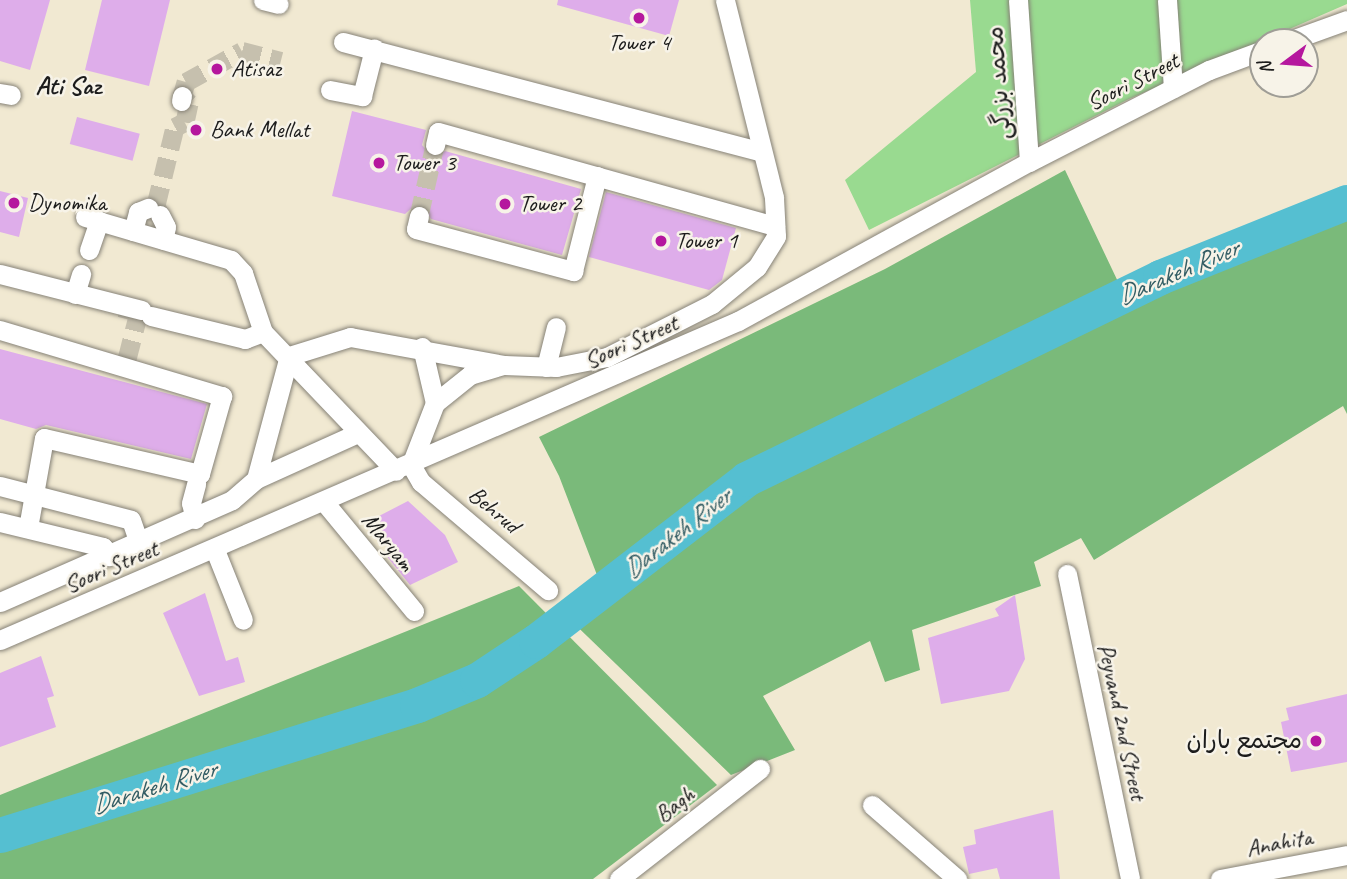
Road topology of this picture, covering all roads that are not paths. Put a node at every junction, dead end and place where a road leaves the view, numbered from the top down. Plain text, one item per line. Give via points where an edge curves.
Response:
1 (725, 0) edge
2 (1018, 0) edge
3 (1167, 0) edge
4 (1347, 20) edge
5 (1319, 30) edge
6 (342, 41) dead end
7 (374, 50) junction
8 (1249, 56) edge
9 (1174, 88) junction
10 (330, 90) dead end
11 (435, 145) dead end
12 (762, 152) junction
13 (1029, 162) junction
14 (597, 176) junction
15 (419, 216) dead end
16 (775, 226) junction
17 (133, 231) junction
18 (163, 240) junction
19 (89, 250) dead end
20 (0, 274) edge
21 (82, 274) dead end
22 (75, 294) junction
23 (556, 327) dead end
24 (0, 330) edge
25 (263, 332) junction
26 (422, 347) junction
27 (289, 356) junction
28 (504, 365) junction
29 (546, 367) junction
30 (435, 403) junction
31 (358, 433) junction
32 (404, 468) junction
33 (256, 479) junction
34 (196, 484) dead end
35 (0, 486) edge
36 (34, 493) junction
37 (325, 503) junction
38 (195, 519) junction
39 (0, 522) edge
40 (28, 528) junction
41 (139, 543) junction
42 (215, 550) junction
43 (109, 555) junction
44 (1067, 574) dead end
45 (548, 590) dead end
46 (0, 602) edge
47 (414, 611) dead end
48 (243, 620) dead end
49 (0, 640) edge
50 (761, 769) dead end
51 (872, 805) dead end
52 (1347, 855) edge
53 (623, 878) edge
54 (957, 879) edge
55 (1130, 879) edge
56 (1220, 879) edge

1 - 12 street
2 - 13 street, محمد بزرگی
3 - 9 street
4 - 5 street
6 - 7 street
7 - 10 street via 362,96
7 - 12 street
8 - 9 street, Soori Street
9 - 13 street, Soori Street
11 - 14 street via 438,132
12 - 16 street via 774,197
13 - 32 street, Soori Street via 738,321
14 - 15 street via 573,271 416,229
14 - 16 street
16 - 29 street via 776,236 757,267 712,304 607,357
17 - 18 street
17 - 18 street via 138,212 154,212 166,227
17 - 19 street via 92,219
18 - 25 street via 230,260 243,273
20 - 22 street
21 - 22 street
22 - 25 street via 245,339
23 - 29 street
24 - 36 street via 222,396 200,474 44,438
25 - 27 street, Behrud
26 - 27 street via 350,337
26 - 28 street
26 - 30 street
27 - 31 street, Behrud
27 - 33 street
28 - 29 street
28 - 30 street via 470,375
30 - 32 street
31 - 32 street, Behrud
31 - 33 street
32 - 37 street, Soori Street
32 - 45 street, Behrud
33 - 38 street via 232,500
34 - 38 street via 191,502
35 - 36 street
36 - 40 street
36 - 41 street via 131,520
37 - 42 street, Soori Street
37 - 47 street, Maryam
38 - 41 street
39 - 40 street
40 - 43 street via 103,547
41 - 43 street
42 - 48 street
42 - 49 street, Soori Street
43 - 46 street
44 - 55 street, Peyvand 2nd Street
50 - 53 street, Bagh
51 - 54 street
52 - 56 street, Anahita

